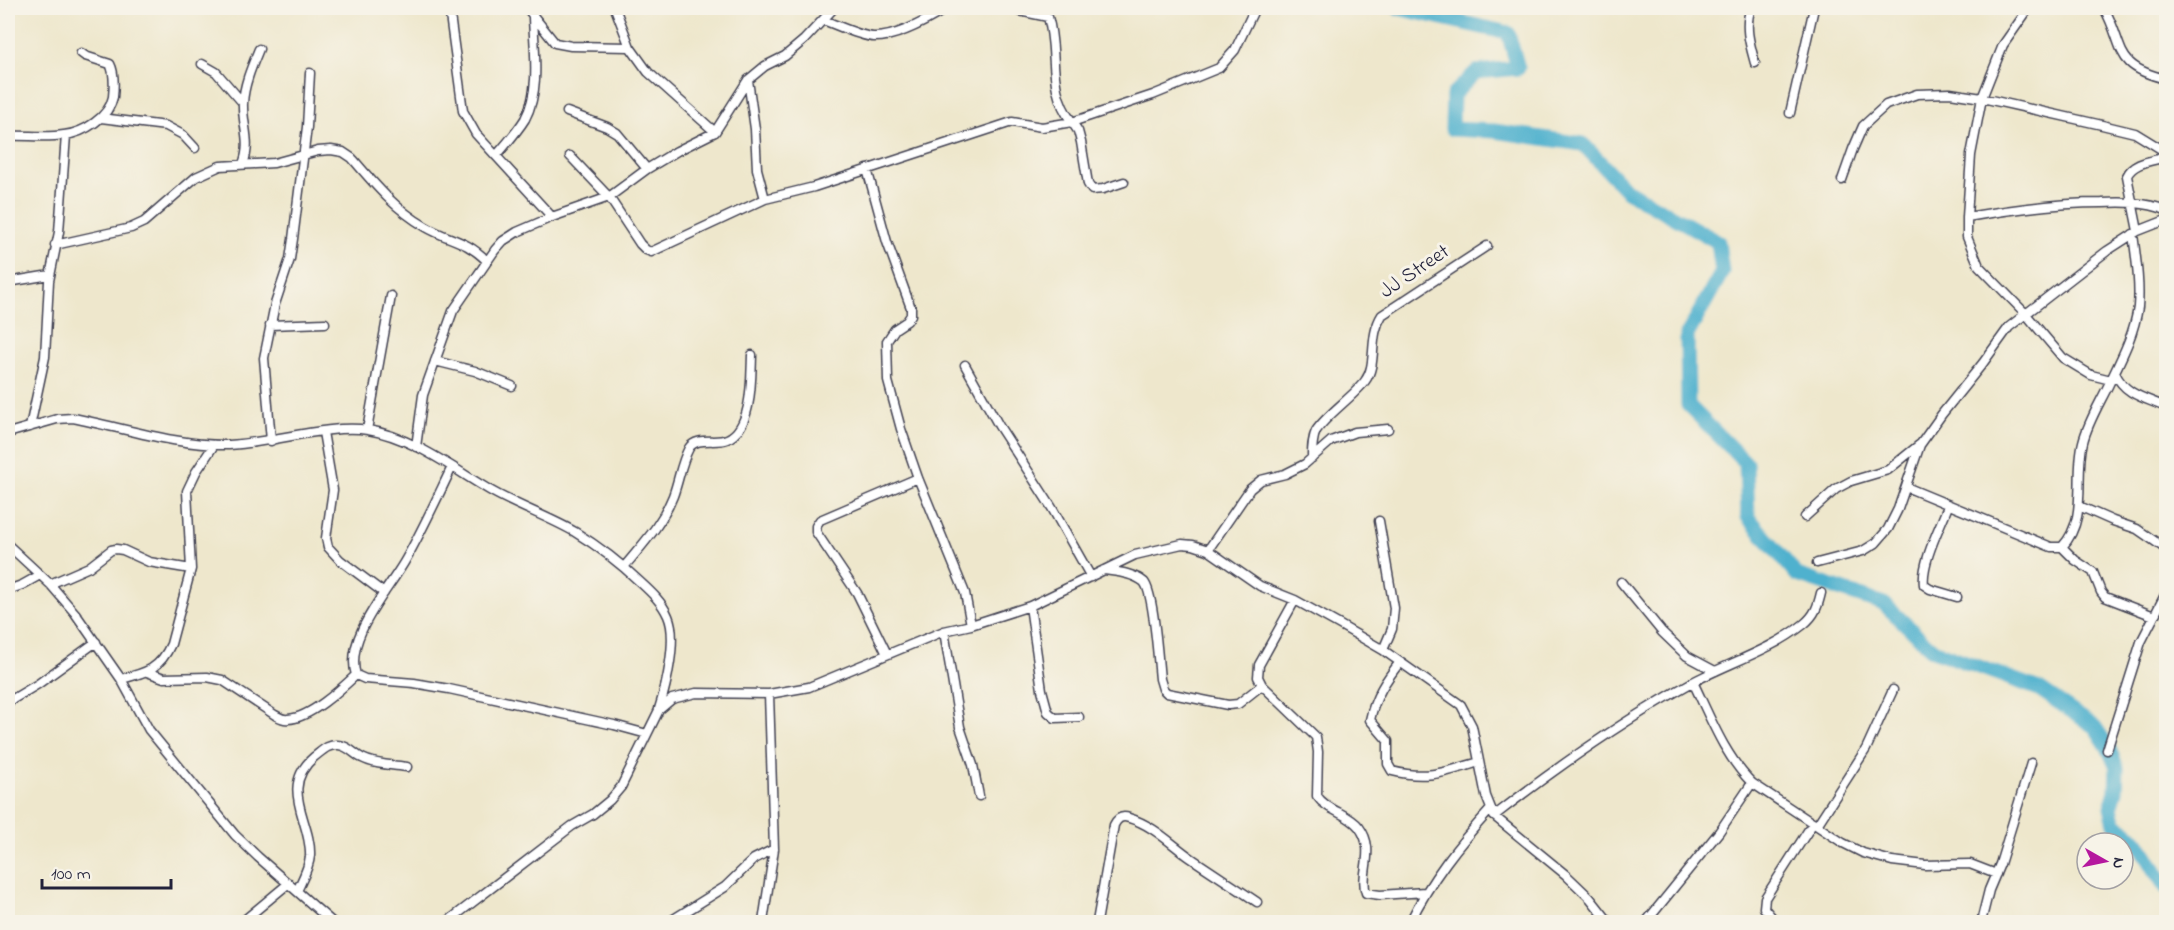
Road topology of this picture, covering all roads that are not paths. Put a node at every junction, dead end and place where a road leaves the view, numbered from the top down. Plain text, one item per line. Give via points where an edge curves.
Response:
1 (449, 8) edge
2 (527, 8) edge
3 (615, 8) edge
4 (834, 8) edge
5 (947, 8) edge
6 (1005, 8) edge
7 (1255, 8) edge
8 (1751, 8) edge
9 (1814, 8) edge
10 (2029, 8) edge
11 (2104, 8) edge
12 (533, 17) junction
13 (823, 20) junction
14 (630, 47) junction
15 (259, 49) dead end
16 (81, 53) dead end
17 (1755, 63) dead end
18 (202, 64) dead end
19 (310, 73) dead end
20 (2166, 78) edge
21 (748, 80) junction
22 (1982, 98) junction
23 (243, 103) junction
24 (567, 112) dead end
25 (1790, 113) dead end
26 (101, 118) junction
27 (1072, 122) junction
28 (715, 132) junction
29 (66, 135) junction
30 (8, 136) edge
31 (195, 148) dead end
32 (2166, 152) edge
33 (302, 156) junction
34 (496, 156) junction
35 (570, 156) dead end
36 (2166, 157) edge
37 (243, 164) junction
38 (647, 169) junction
39 (867, 169) junction
40 (1842, 180) dead end
41 (1124, 182) dead end
42 (609, 197) junction
43 (765, 200) junction
44 (2131, 202) junction
45 (2166, 210) edge
46 (552, 217) junction
47 (1966, 217) junction
48 (2166, 220) edge
49 (2135, 233) junction
50 (56, 245) junction
51 (1487, 246) dead end
52 (487, 261) junction
53 (50, 275) junction
54 (8, 282) edge
55 (391, 296) dead end
56 (2025, 314) junction
57 (325, 323) dead end
58 (270, 325) junction
59 (752, 355) dead end
60 (435, 361) junction
61 (966, 365) dead end
62 (2113, 376) junction
63 (512, 386) dead end
64 (2166, 407) edge
65 (30, 426) junction
66 (1388, 429) dead end
67 (367, 430) junction
68 (323, 432) junction
69 (8, 434) edge
70 (271, 441) junction
71 (214, 445) junction
72 (1920, 445) junction
73 (416, 447) junction
74 (1312, 458) junction
75 (452, 467) junction
76 (918, 478) junction
77 (1906, 487) junction
78 (1948, 506) junction
79 (2079, 506) junction
80 (1805, 517) dead end
81 (1379, 521) dead end
82 (8, 545) edge
83 (2062, 547) junction
84 (2166, 549) edge
85 (1208, 550) junction
86 (1817, 563) dead end
87 (624, 567) junction
88 (191, 569) junction
89 (1103, 570) junction
90 (40, 575) junction
91 (1091, 577) junction
92 (1621, 582) dead end
93 (50, 584) junction
94 (8, 590) edge
95 (384, 593) junction
96 (1821, 593) dead end
97 (2166, 593) edge
98 (1957, 597) dead end
99 (1295, 600) junction
100 (1030, 606) junction
101 (2154, 616) junction
102 (971, 625) junction
103 (944, 631) junction
104 (96, 642) junction
105 (1383, 650) junction
106 (887, 654) junction
107 (1400, 662) junction
108 (1716, 671) junction
109 (147, 672) junction
110 (356, 675) junction
111 (121, 679) junction
112 (1693, 682) junction
113 (1262, 685) junction
114 (1893, 690) dead end
115 (770, 694) junction
116 (8, 702) edge
117 (658, 710) junction
118 (1079, 717) dead end
119 (647, 734) junction
120 (2107, 750) dead end
121 (1479, 762) junction
122 (2031, 763) dead end
123 (407, 767) dead end
124 (1752, 783) junction
125 (979, 796) dead end
126 (1492, 813) junction
127 (1815, 824) junction
128 (774, 849) junction
129 (1996, 874) junction
130 (289, 883) junction
131 (297, 891) junction
132 (1425, 892) junction
133 (1257, 902) dead end
134 (242, 922) edge
135 (332, 922) edge
136 (447, 922) edge
137 (669, 922) edge
138 (764, 922) edge
139 (1097, 922) edge
140 (1410, 922) edge
141 (1609, 922) edge
142 (1646, 922) edge
143 (1776, 922) edge
144 (1981, 922) edge

1 - 34 street via 463,111 476,134
2 - 12 street
3 - 14 street
4 - 13 street
5 - 13 street via 925,22 872,37
6 - 27 street via 1048,17 1054,82 1059,101
7 - 27 street via 1235,50 1219,68
8 - 17 street via 1748,34
9 - 25 street
10 - 22 street via 2003,45
11 - 20 street via 2125,58 2134,68
12 - 14 street via 555,44
12 - 34 street via 535,70 531,102 521,125
13 - 21 street via 785,56
14 - 28 street via 648,72
15 - 23 street via 246,82
16 - 26 street via 110,64 113,69 111,104
18 - 23 street via 216,72
19 - 33 street
21 - 28 street
21 - 43 street via 757,169
22 - 32 street via 2135,133
22 - 40 street via 1950,93 1917,94 1886,105 1863,126
22 - 47 street via 1971,155
23 - 37 street via 248,140
24 - 38 street via 617,133
26 - 29 street
26 - 31 street via 166,126 183,135
27 - 39 street via 1042,127 1012,122
27 - 41 street via 1078,131 1092,190
28 - 38 street
29 - 30 street
29 - 50 street
33 - 37 street via 274,163
33 - 52 street via 318,151 343,152 397,208 429,229 466,244
33 - 58 street via 290,259
34 - 46 street
35 - 42 street
36 - 44 street via 2129,170
37 - 50 street via 220,166 196,177 144,222 131,228
38 - 42 street
39 - 43 street
39 - 76 street via 911,308 907,321 887,341 887,363 888,381
42 - 43 street via 640,244 651,252
42 - 46 street
44 - 45 street
44 - 47 street via 2057,203
44 - 49 street
46 - 52 street via 503,241
47 - 56 street via 1967,237 1979,266
48 - 49 street
49 - 56 street
49 - 62 street via 2138,307
50 - 53 street
51 - 74 street, JJ Street via 1382,315 1376,325 1367,380 1317,430
52 - 60 street via 453,311
53 - 54 street
53 - 65 street via 45,357
55 - 67 street
56 - 62 street via 2063,358 2091,375
56 - 72 street via 2009,327
57 - 58 street
58 - 70 street via 264,358
59 - 87 street via 751,394 740,427 726,440 693,444 663,517
60 - 63 street
60 - 73 street via 423,395
61 - 91 street
62 - 64 street via 2126,390
62 - 79 street via 2084,437
65 - 69 street
65 - 71 street via 73,418
66 - 74 street via 1354,432 1331,441
67 - 68 street
67 - 73 street
68 - 70 street
68 - 95 street via 333,490 328,548
70 - 71 street
71 - 88 street via 186,491
72 - 77 street
72 - 80 street via 1888,470 1836,489
73 - 75 street
74 - 85 street via 1285,474 1261,480 1250,489
75 - 87 street via 574,532
75 - 95 street via 406,560
76 - 102 street via 965,593
76 - 106 street via 820,520 816,526 816,532 857,593
77 - 78 street
77 - 86 street via 1888,529 1876,543 1863,551
78 - 83 street via 2051,547
78 - 98 street via 1923,578 1930,589
79 - 83 street via 2075,528
79 - 84 street via 2137,529
81 - 105 street via 1394,608 1392,629
82 - 90 street
83 - 101 street via 2093,572 2105,597
85 - 89 street via 1182,544 1135,555
85 - 99 street via 1260,586
87 - 117 street via 656,597 670,619 671,654
88 - 93 street via 149,562 116,549 89,567
88 - 109 street via 166,655
89 - 91 street
89 - 113 street via 1129,574 1147,587 1160,679 1167,693 1228,705 1239,704
90 - 93 street
90 - 94 street
91 - 100 street
92 - 108 street via 1687,656
93 - 104 street
95 - 110 street via 363,629 355,655
96 - 108 street via 1816,611 1804,624 1768,647
97 - 101 street
99 - 105 street
99 - 113 street via 1259,665
100 - 102 street
100 - 118 street via 1048,712 1055,718
101 - 120 street via 2141,642
102 - 103 street
103 - 106 street
103 - 125 street via 960,727
104 - 111 street
104 - 116 street
105 - 107 street
106 - 115 street via 809,687
107 - 121 street via 1461,705 1472,726
107 - 121 street via 1373,703 1370,720 1388,741 1388,764 1392,771 1413,776 1438,774
108 - 112 street
109 - 110 street via 164,678 222,680 275,715 291,720 336,693
109 - 111 street
110 - 119 street via 449,689
111 - 130 street via 149,730 188,779 235,835
112 - 124 street via 1727,750
112 - 126 street via 1627,720
113 - 132 street via 1316,737 1317,796 1359,826 1365,839 1366,893
114 - 127 street via 1866,749
115 - 117 street via 684,694
115 - 128 street
117 - 119 street
119 - 136 street via 621,787 610,800
121 - 126 street
122 - 129 street
123 - 131 street via 362,758 337,744 328,746 308,762 298,786 298,802 310,858
124 - 127 street
124 - 142 street via 1730,817
126 - 132 street via 1459,844
126 - 141 street via 1566,875
127 - 129 street via 1863,853 1936,866 1964,864
127 - 143 street via 1765,898 1764,908
128 - 137 street via 754,859 725,887
128 - 138 street
129 - 144 street
130 - 131 street
130 - 134 street
131 - 135 street
132 - 140 street
133 - 139 street via 1155,830 1121,817 1114,825

